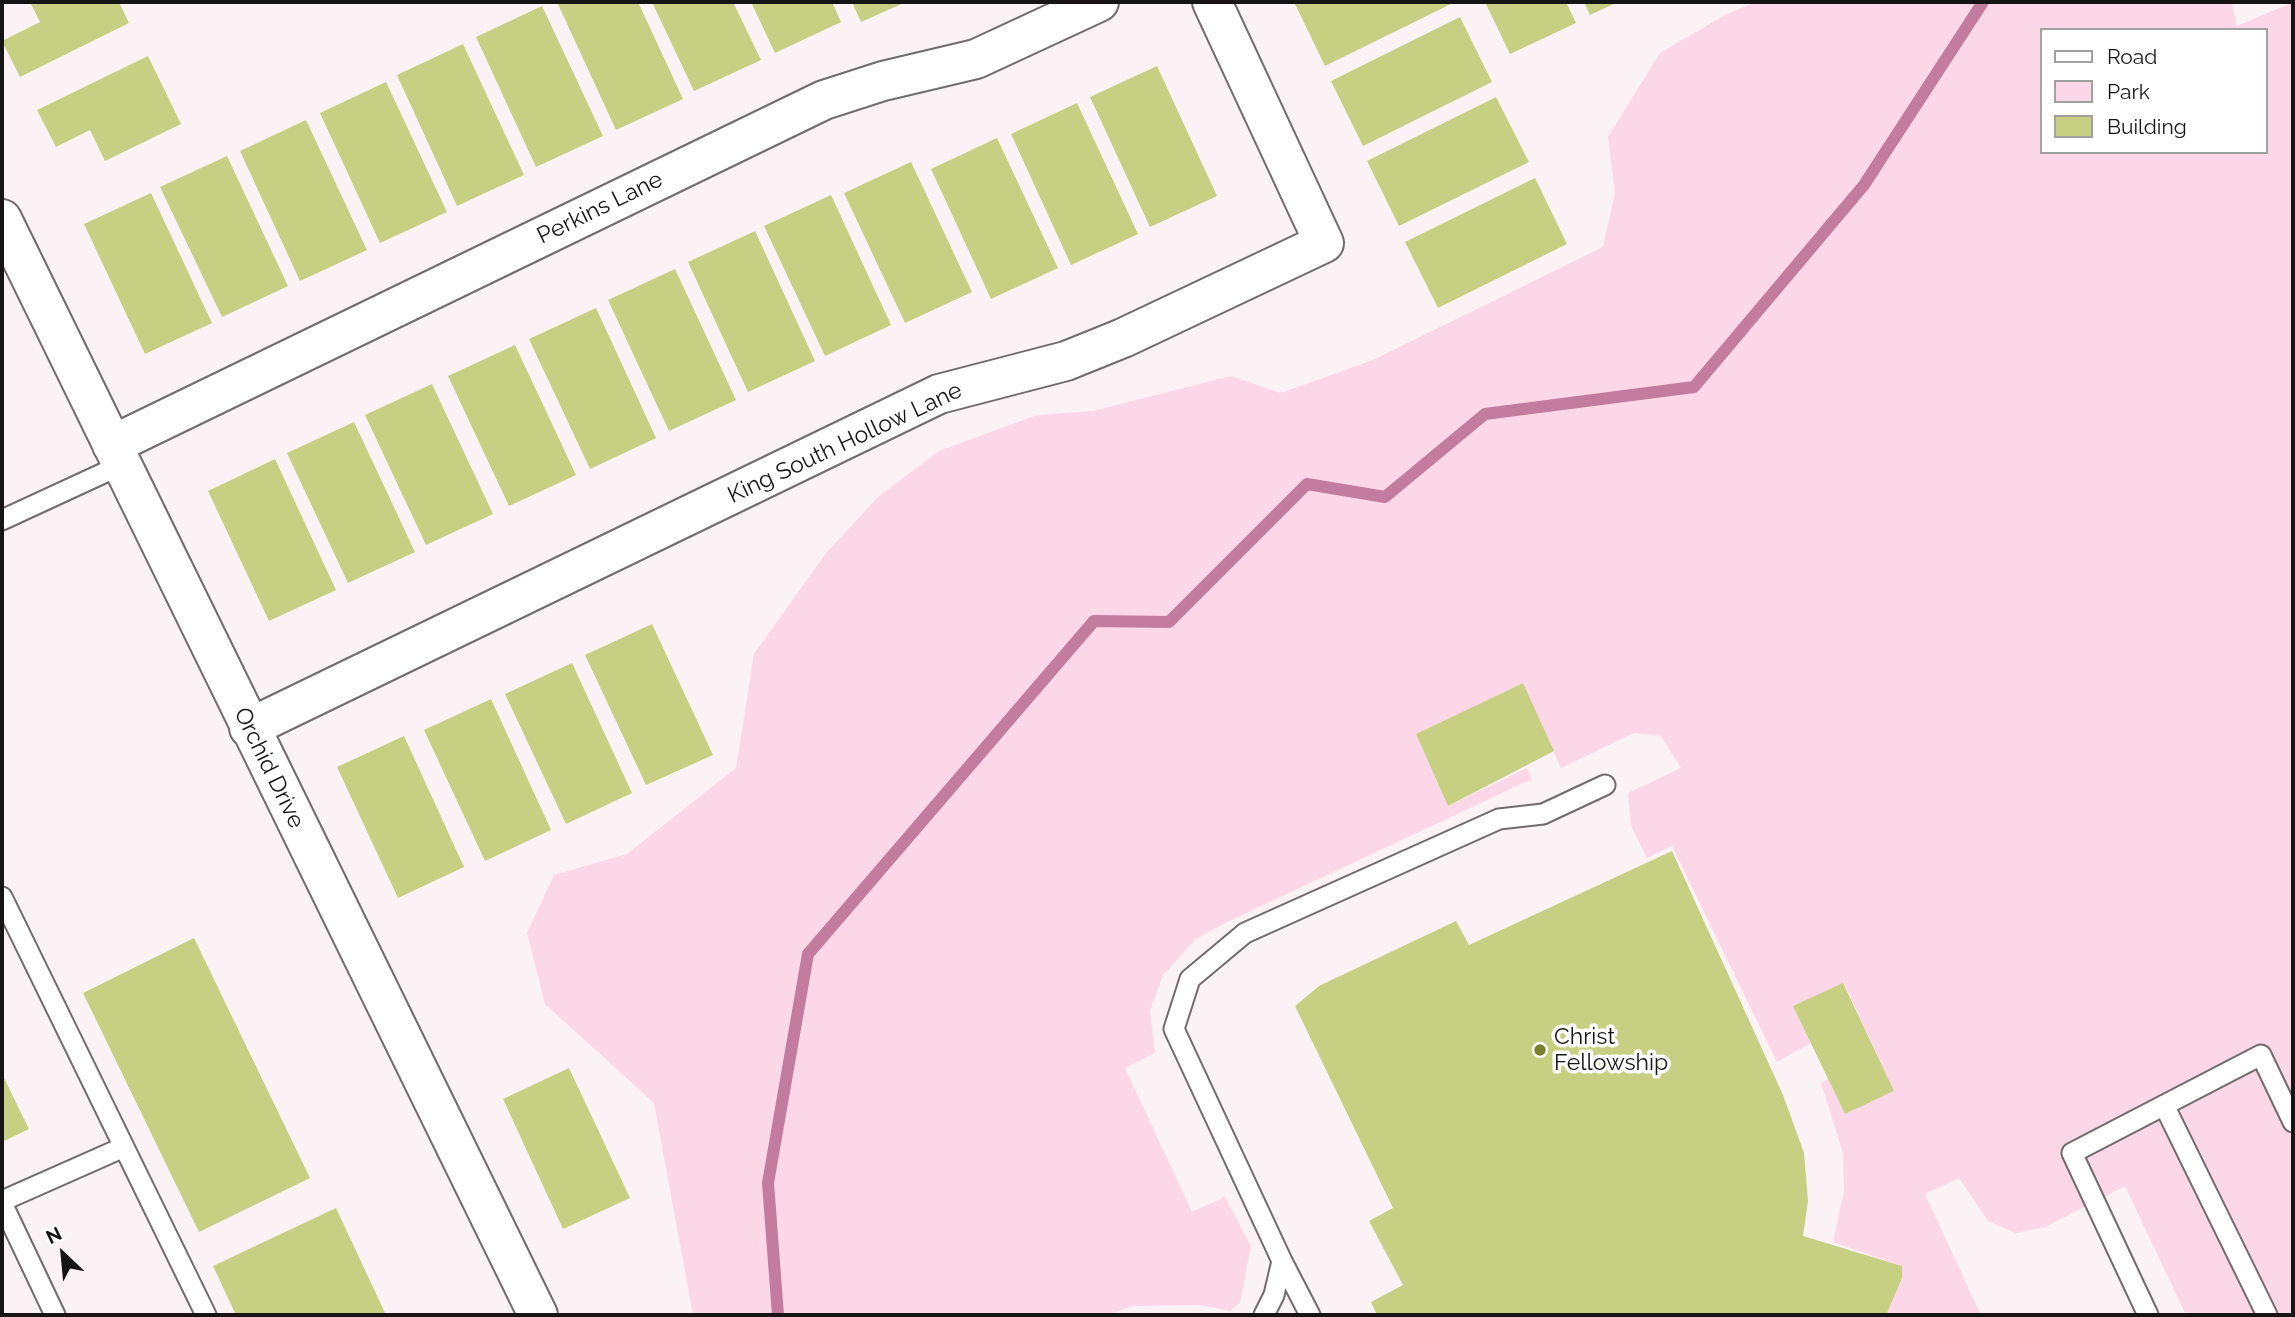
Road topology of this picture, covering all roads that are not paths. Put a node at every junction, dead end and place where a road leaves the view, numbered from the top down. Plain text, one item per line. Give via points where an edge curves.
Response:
1 (1099, 2) edge
2 (1212, 2) edge
3 (2, 219) edge
4 (116, 455) junction
5 (2, 520) edge
6 (249, 729) junction
7 (1605, 785) dead end
8 (2, 897) edge
9 (2164, 1105) junction
10 (2293, 1122) edge
11 (124, 1147) junction
12 (2, 1202) edge
13 (1282, 1261) junction
14 (54, 1315) edge
15 (206, 1315) edge
16 (538, 1315) edge
17 (1264, 1315) edge
18 (1310, 1315) edge
19 (2148, 1315) edge
20 (2267, 1315) edge

1 - 4 street, Perkins Lane via 976,59 824,100
2 - 6 street, King South Hollow Lane via 1324,243 1113,342 926,400
3 - 4 street, Orchid Drive
4 - 5 lane
4 - 6 street, Orchid Drive
6 - 16 street, Orchid Drive
7 - 13 lane via 1543,814 1499,819 1245,933 1190,979 1174,1029
8 - 11 lane
9 - 10 lane via 2260,1055
9 - 19 lane via 2072,1153
9 - 20 lane
11 - 12 lane
11 - 15 lane
12 - 14 lane
13 - 17 lane
13 - 18 lane

